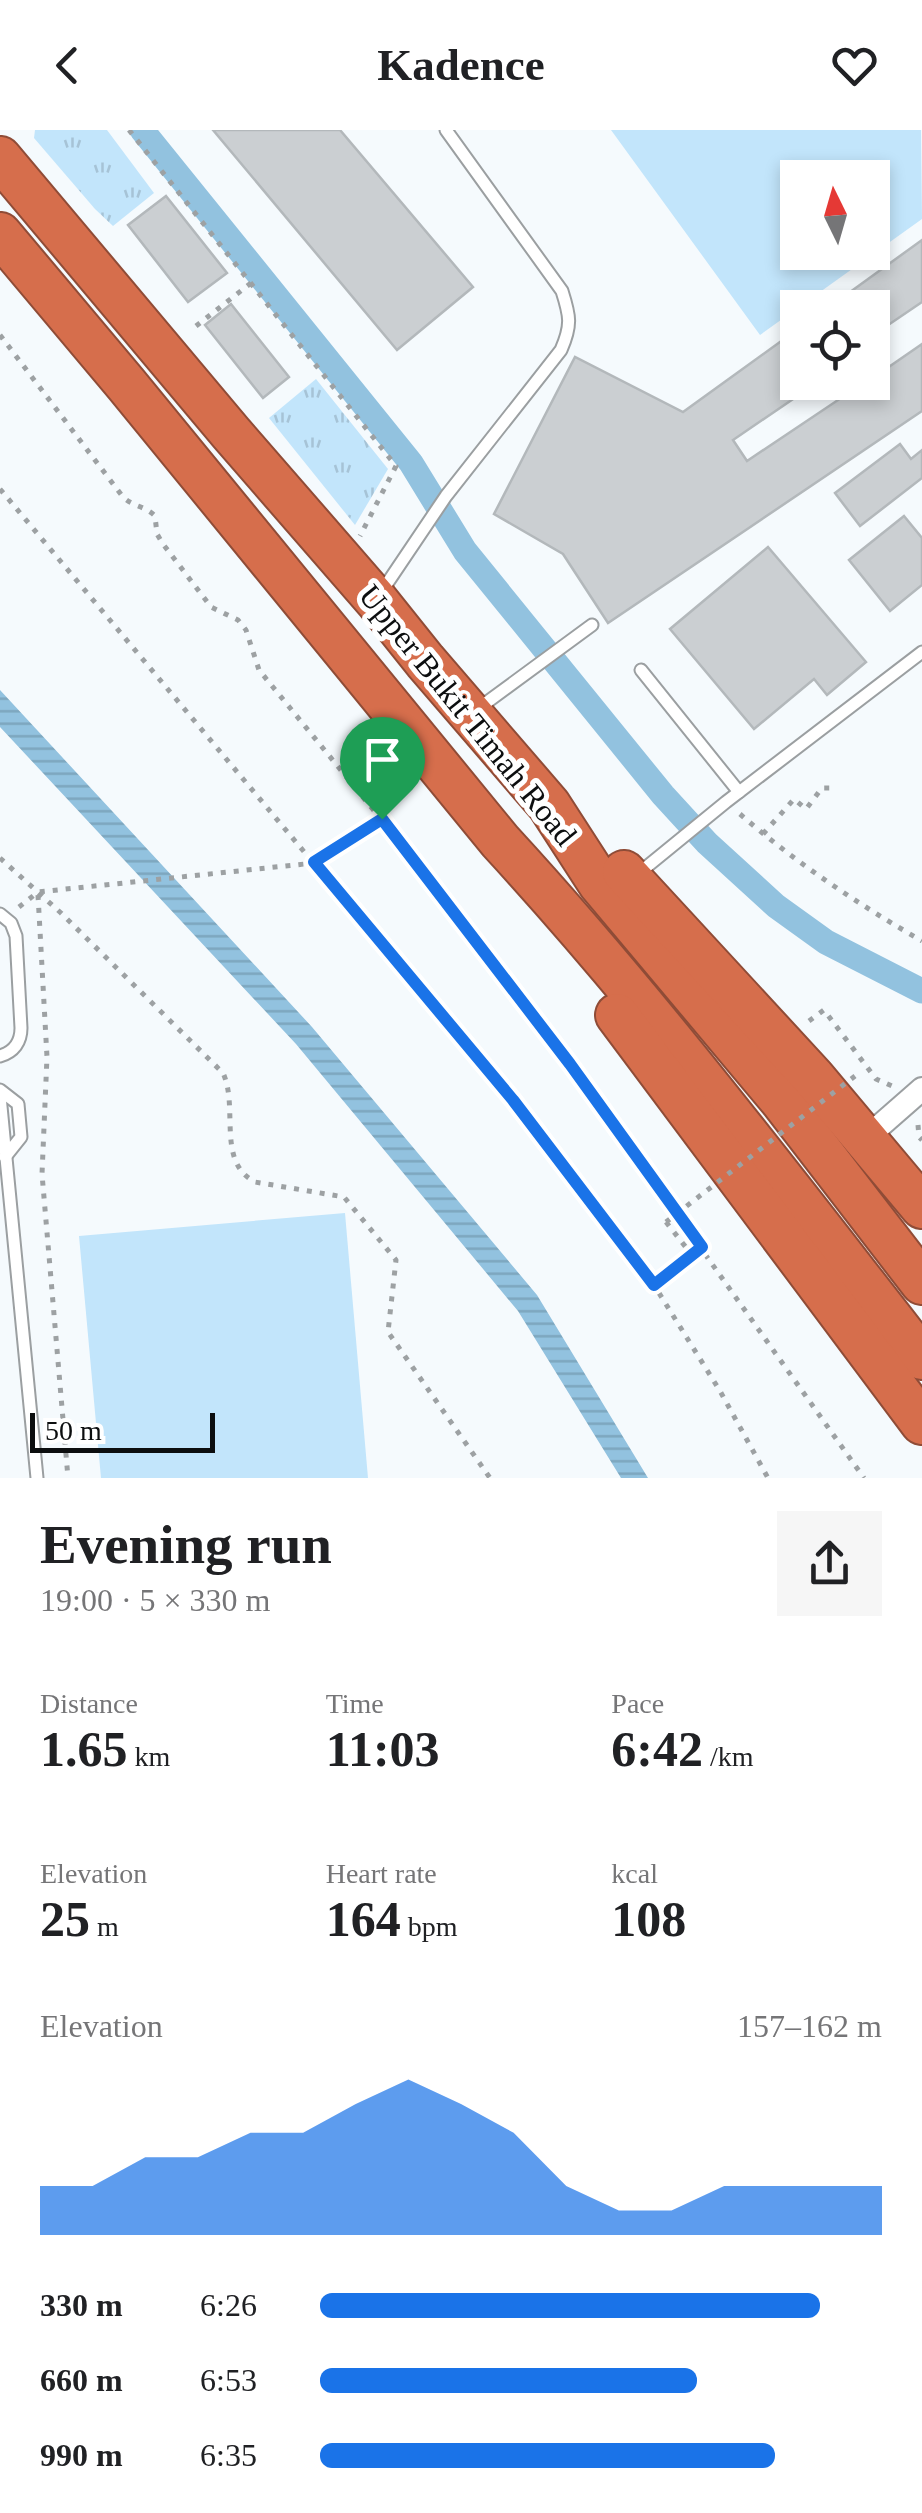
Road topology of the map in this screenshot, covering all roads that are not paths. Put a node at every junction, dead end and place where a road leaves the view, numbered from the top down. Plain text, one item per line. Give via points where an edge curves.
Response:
1 (446, 130) edge
2 (0, 158) edge
3 (0, 234) edge
4 (377, 601) junction
5 (592, 624) dead end
6 (922, 652) edge
7 (641, 670) dead end
8 (472, 714) junction
9 (739, 792) junction
10 (548, 806) junction
11 (500, 841) junction
12 (632, 879) junction
13 (3, 916) edge
14 (0, 1056) edge
15 (0, 1093) edge
16 (916, 1094) edge
17 (866, 1138) junction
18 (922, 1207) edge
19 (922, 1283) edge
20 (922, 1358) edge
21 (922, 1423) edge
22 (37, 1478) edge

1 - 4 lane via 562,291 569,332
2 - 4 highway, Upper Bukit Timah Road
3 - 11 highway, Upper Bukit Timah Road
4 - 8 highway, Upper Bukit Timah Road
5 - 8 lane
6 - 9 lane
7 - 9 lane
8 - 10 highway, Upper Bukit Timah Road
9 - 12 lane
10 - 12 highway
10 - 19 highway, Upper Bukit Timah Road via 600,884 782,1101
11 - 20 highway, Upper Bukit Timah Road via 691,1063
11 - 21 highway via 551,926
12 - 17 highway
13 - 14 lane via 15,929 21,1035
15 - 22 lane
16 - 17 street
17 - 18 highway

